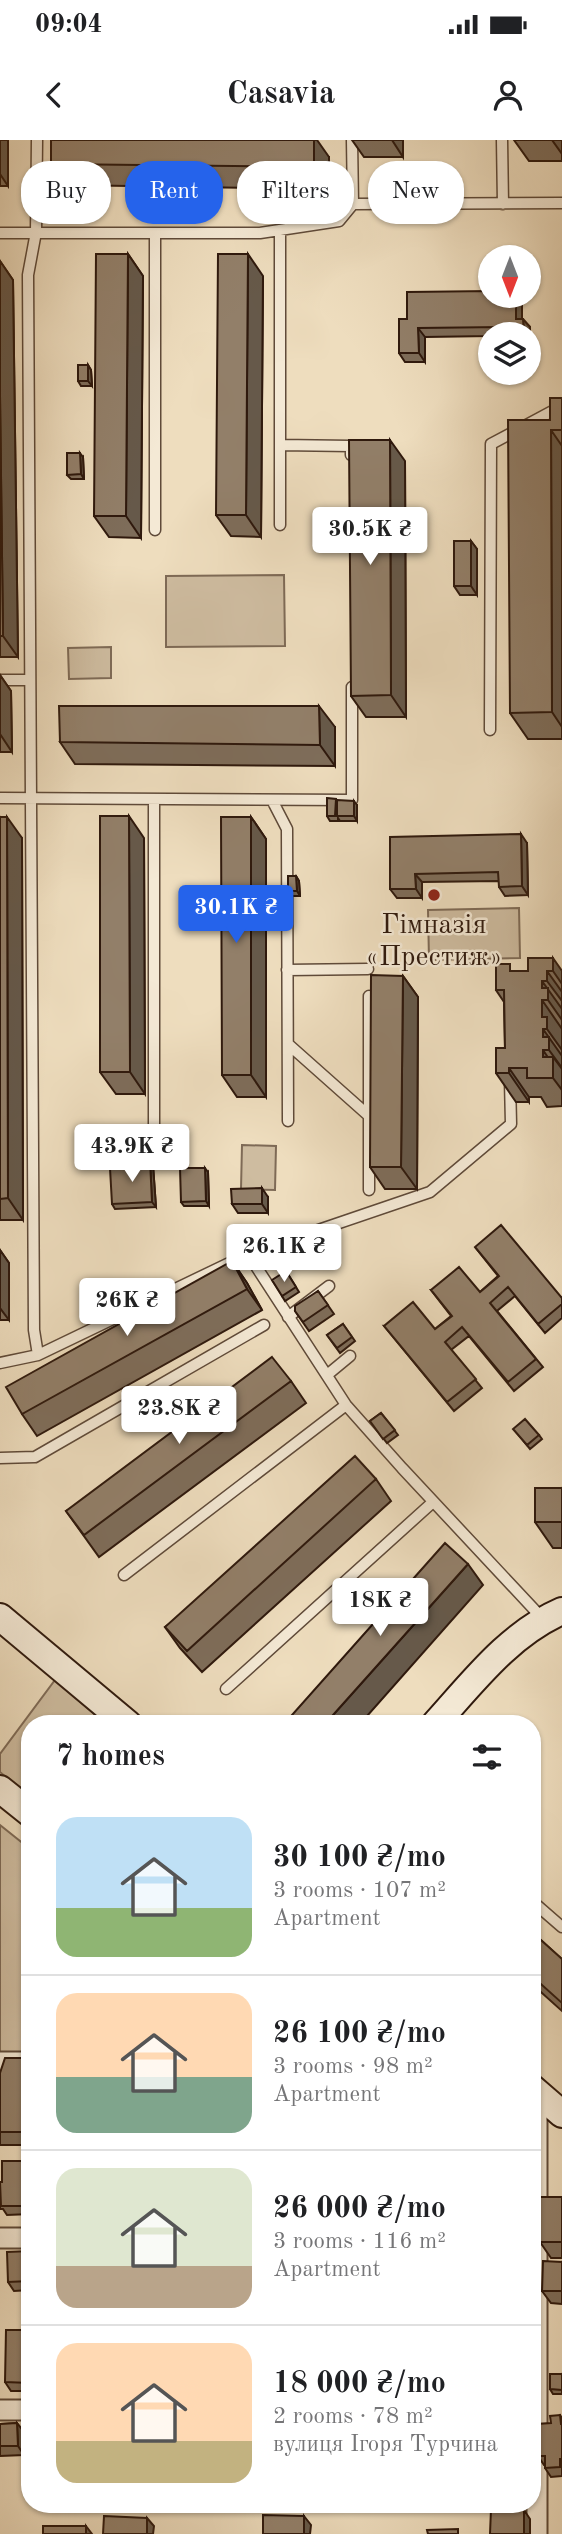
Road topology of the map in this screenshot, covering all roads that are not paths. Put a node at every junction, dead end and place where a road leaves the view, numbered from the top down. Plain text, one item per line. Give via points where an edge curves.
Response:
1 (37, 140) edge
2 (352, 140) edge
3 (502, 140) edge
4 (352, 161) edge
5 (562, 203) edge
6 (354, 204) edge
7 (503, 204) junction
8 (315, 224) edge
9 (280, 230) junction
10 (36, 232) junction
11 (0, 233) edge
12 (155, 233) junction
13 (562, 406) edge
14 (280, 445) junction
15 (351, 473) edge
16 (280, 525) dead end
17 (155, 530) dead end
18 (352, 677) edge
19 (0, 680) edge
20 (29, 680) junction
21 (490, 730) dead end
22 (0, 798) edge
23 (30, 798) junction
24 (154, 799) junction
25 (272, 800) junction
26 (368, 969) dead end
27 (287, 970) junction
28 (369, 996) edge
29 (288, 1044) junction
30 (510, 1072) edge
31 (369, 1115) junction
32 (288, 1121) dead end
33 (153, 1143) dead end
34 (369, 1190) edge
35 (248, 1254) junction
36 (329, 1286) dead end
37 (288, 1317) junction
38 (264, 1325) dead end
39 (38, 1355) junction
40 (350, 1356) dead end
41 (0, 1363) edge
42 (327, 1375) junction
43 (346, 1405) junction
44 (0, 1458) edge
45 (433, 1502) junction
46 (124, 1575) dead end
47 (557, 1611) edge
48 (0, 1617) edge
49 (226, 1689) dead end
50 (117, 1715) edge
51 (443, 1715) edge
52 (0, 1789) edge
53 (21, 1806) edge
54 (541, 1909) edge
55 (562, 1927) edge
56 (0, 2062) edge
57 (21, 2062) edge
58 (541, 2096) edge
59 (562, 2114) edge
60 (0, 2238) edge
61 (21, 2238) edge
62 (0, 2410) edge
63 (21, 2410) edge
64 (541, 2416) edge
65 (562, 2416) edge
66 (537, 2513) edge
67 (537, 2534) edge

1 - 10 lane
2 - 4 lane
3 - 7 lane
5 - 7 lane
6 - 7 lane
8 - 9 lane
9 - 12 lane
9 - 14 lane
10 - 11 lane
10 - 12 lane
10 - 20 lane via 28,275
12 - 17 lane
13 - 21 lane via 491,444
14 - 15 lane via 351,446
14 - 16 lane
18 - 25 lane via 352,800
19 - 20 lane
20 - 23 lane
22 - 23 lane
23 - 24 lane
23 - 39 lane via 31,1166
24 - 25 lane
24 - 33 lane
25 - 27 lane via 287,829
26 - 27 lane
27 - 29 lane
28 - 31 lane
29 - 31 lane
29 - 32 lane
30 - 35 lane via 511,1124 430,1192
31 - 34 lane
35 - 37 lane
35 - 39 lane
36 - 37 lane
37 - 42 lane
38 - 44 lane via 35,1457
39 - 41 lane
40 - 42 lane
42 - 43 lane
43 - 45 lane
43 - 46 lane
45 - 47 lane
45 - 49 lane
47 - 51 main road via 496,1657
48 - 50 main road
52 - 53 main road
54 - 55 lane
56 - 57 street
58 - 59 main road
60 - 61 street
62 - 63 street
64 - 65 street
66 - 67 street

